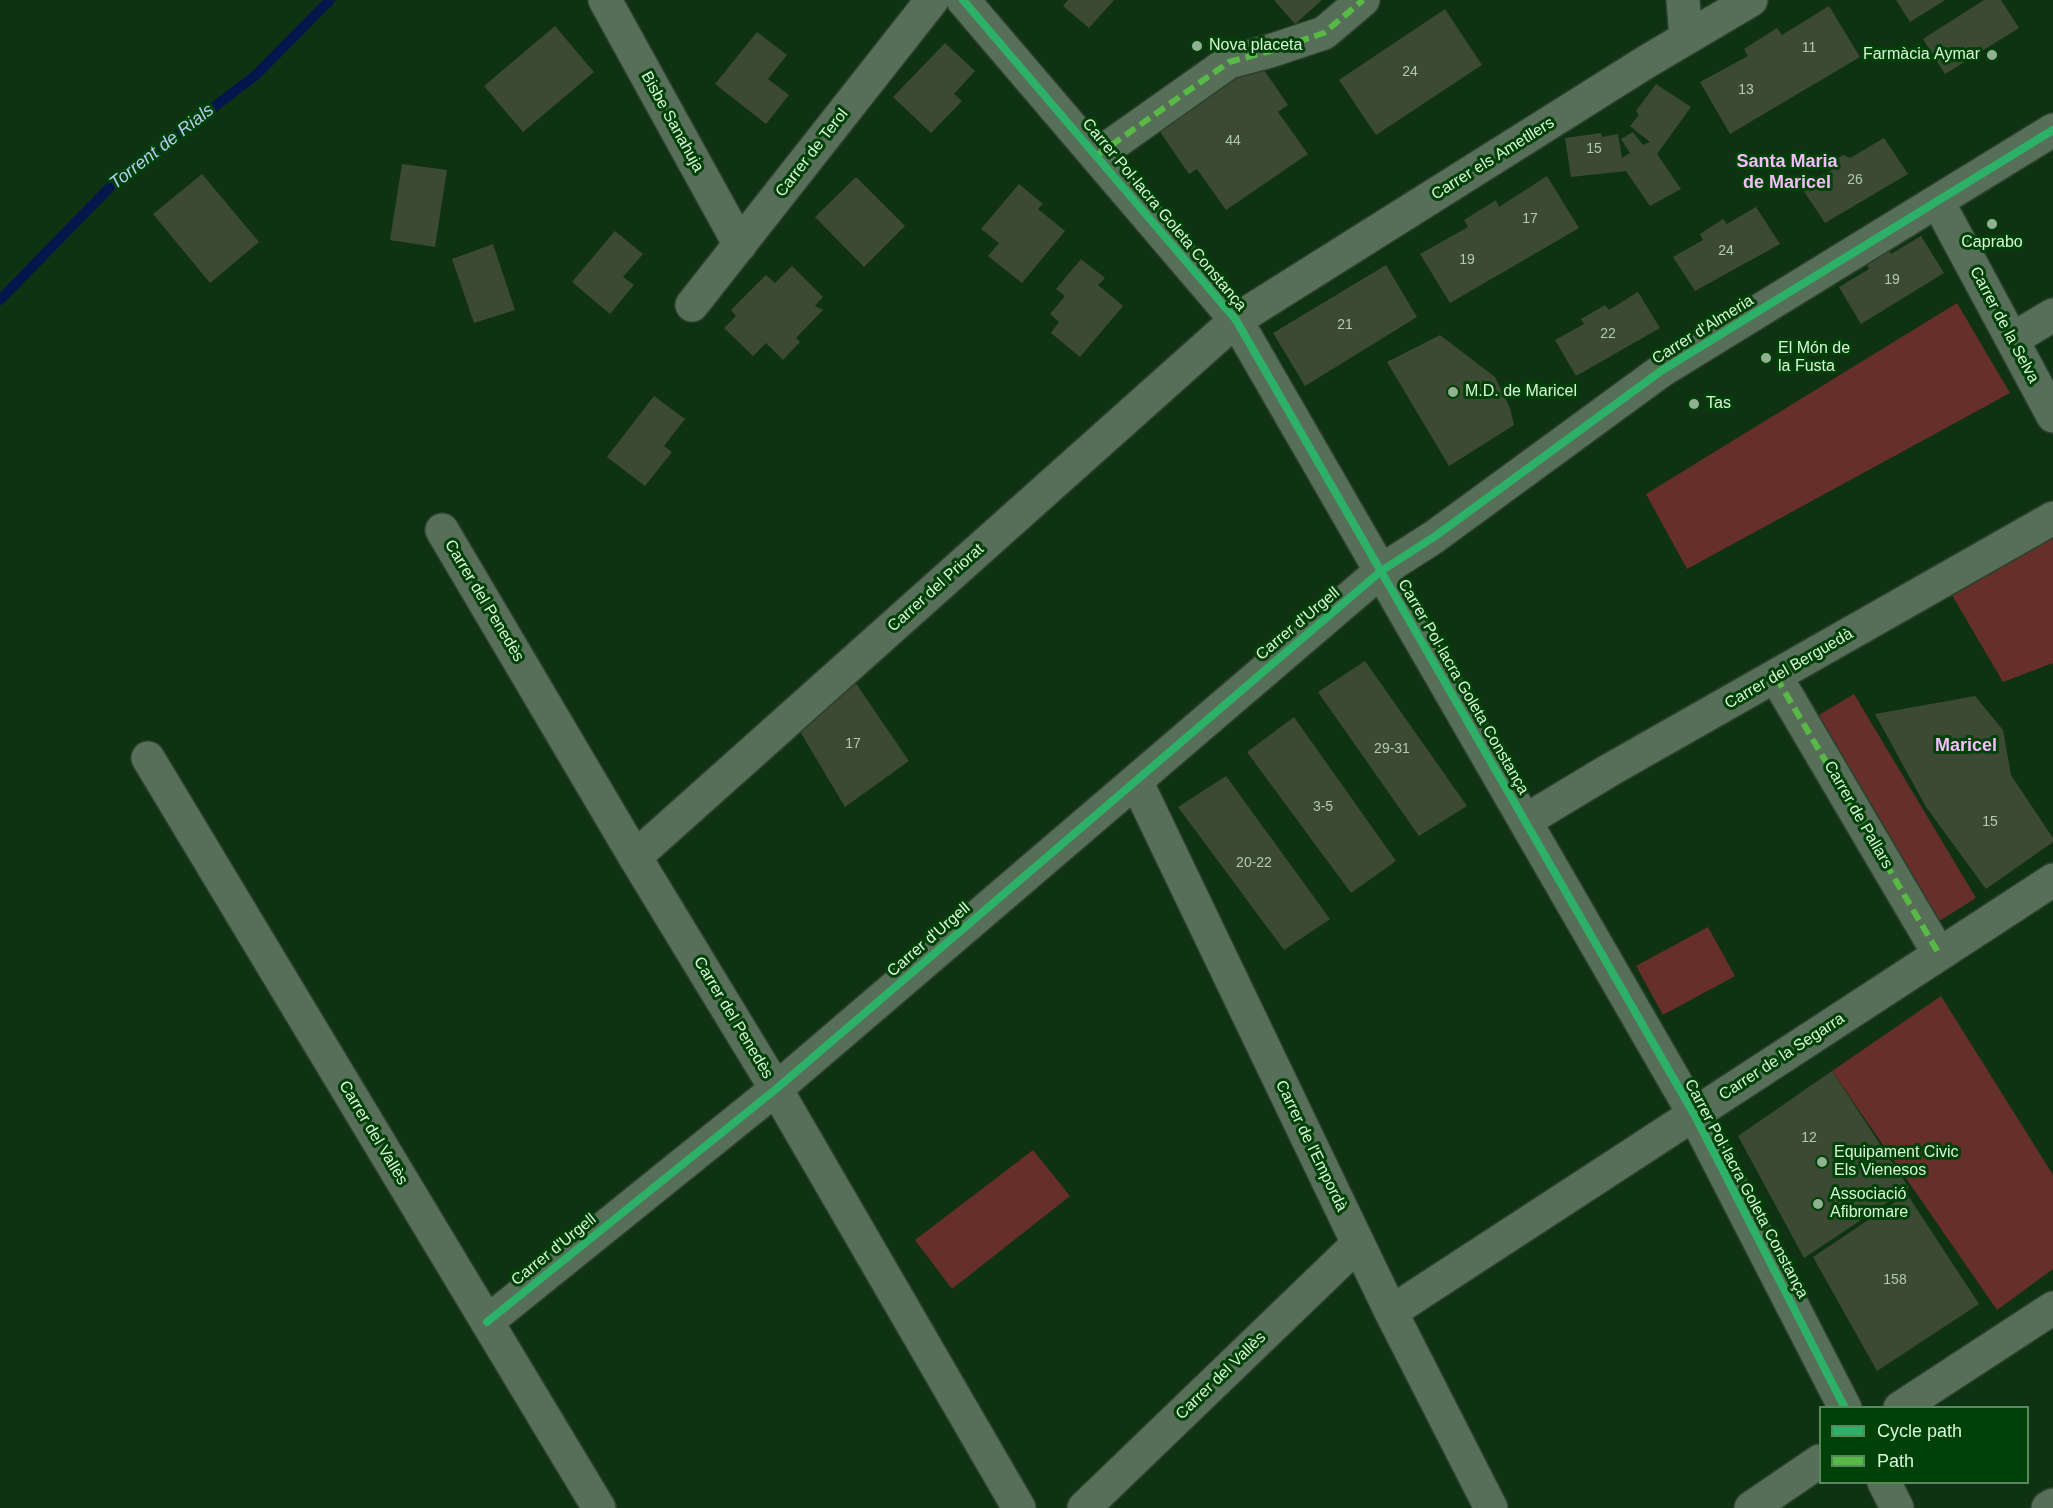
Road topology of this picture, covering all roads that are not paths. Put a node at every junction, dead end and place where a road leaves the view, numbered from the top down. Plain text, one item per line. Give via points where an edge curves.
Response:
1 (605, 0) edge
2 (932, 0) edge
3 (963, 0) edge
4 (1363, 0) edge
5 (1683, 0) edge
6 (1751, 0) edge
7 (1686, 38) junction
8 (2053, 130) edge
9 (1096, 156) junction
10 (1938, 202) junction
11 (740, 244) junction
12 (692, 305) dead end
13 (2053, 315) edge
14 (1236, 320) junction
15 (2013, 339) junction
16 (2053, 416) edge
17 (2053, 518) edge
18 (442, 530) dead end
19 (1381, 571) junction
20 (1776, 677) junction
21 (148, 758) dead end
22 (1136, 781) junction
23 (1525, 821) junction
24 (635, 856) junction
25 (2053, 880) edge
26 (1940, 954) junction
27 (776, 1089) junction
28 (1694, 1114) junction
29 (1358, 1244) junction
30 (2053, 1308) edge
31 (1391, 1312) junction
32 (487, 1322) junction
33 (1844, 1406) edge
34 (1902, 1406) edge
35 (1819, 1462) edge
36 (1885, 1484) edge
37 (2053, 1505) edge
38 (600, 1508) edge
39 (1019, 1508) edge
40 (1084, 1508) edge
41 (1491, 1508) edge
42 (1751, 1508) edge
43 (1897, 1508) edge
44 (2048, 1508) edge

1 - 11 street, Bisbe Sanahuja
2 - 11 street, Carrer de Terol
3 - 9 street, Carrer Pol·lacra Goleta Constança
4 - 9 street via 1324,33 1229,62
5 - 7 street
6 - 7 street, Carrer els Ametllers
7 - 14 street, Carrer els Ametllers
8 - 10 street, Carrer d'Almeria
9 - 14 street, Carrer Pol·lacra Goleta Constança
10 - 15 street, Carrer de la Selva
10 - 19 street, Carrer d'Almeria via 1661,371 1434,537
11 - 12 street, Carrer de Terol
13 - 15 street
14 - 19 street, Carrer Pol·lacra Goleta Constança
14 - 24 street, Carrer del Priorat
15 - 16 street, Carrer de la Selva
17 - 20 street, Carrer del Berguedà
18 - 24 street, Carrer del Penedès
19 - 22 street, Carrer d'Urgell
19 - 23 street, Carrer Pol·lacra Goleta Constança
20 - 23 street, Carrer del Berguedà
20 - 26 street, Carrer de Pallars
21 - 32 street, Carrer del Vallès
22 - 27 street, Carrer d'Urgell
22 - 29 street, Carrer de l'Empordà
23 - 28 street, Carrer Pol·lacra Goleta Constança
24 - 27 street, Carrer del Penedès
25 - 26 street, Carrer de la Segarra
26 - 28 street, Carrer de la Segarra
27 - 32 street, Carrer d'Urgell
27 - 39 street, Carrer del Penedès
28 - 31 street, Carrer de la Segarra
28 - 33 street, Carrer Pol·lacra Goleta Constança
29 - 31 street, Carrer de l'Empordà
29 - 40 street, Carrer del Vallès
30 - 34 street
31 - 41 street, Carrer de l'Empordà
32 - 38 street, Carrer del Vallès
35 - 42 street
36 - 43 street
37 - 44 street

